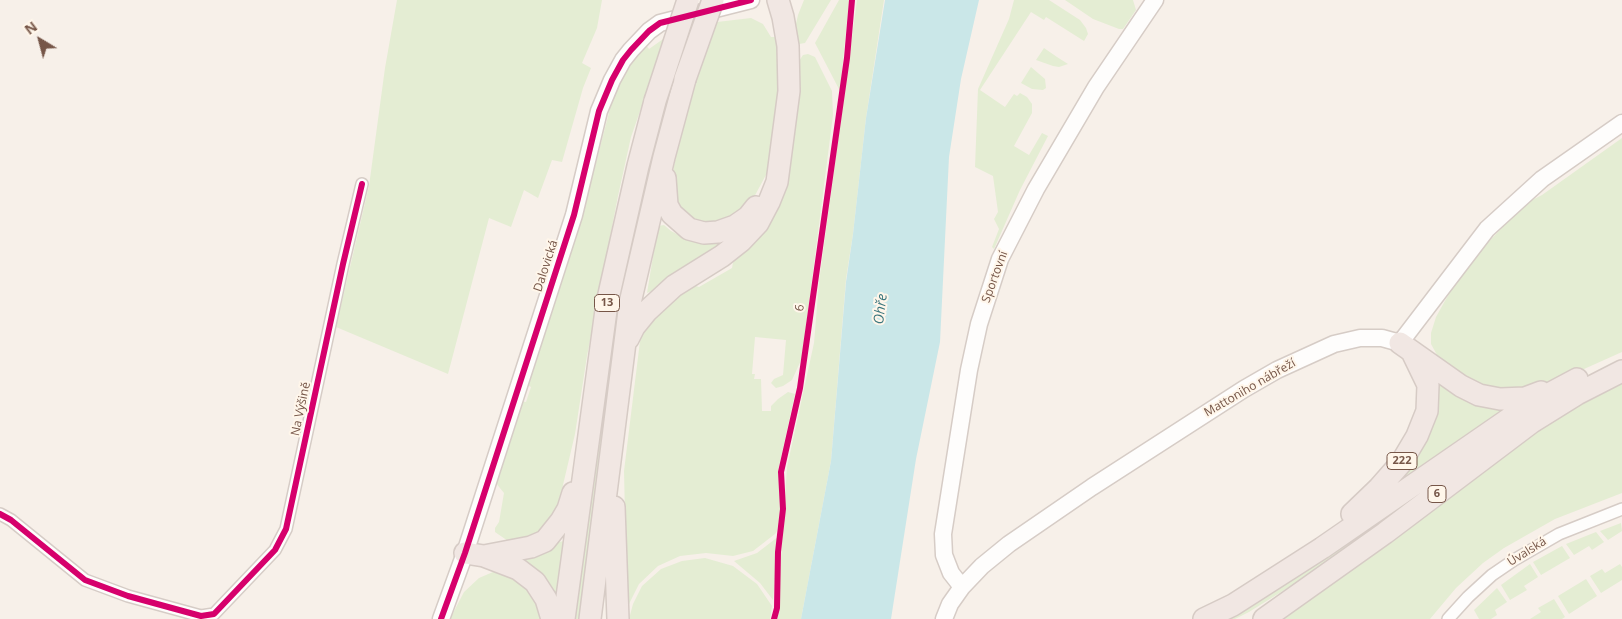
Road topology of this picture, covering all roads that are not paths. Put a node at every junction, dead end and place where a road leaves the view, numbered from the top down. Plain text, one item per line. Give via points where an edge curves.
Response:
1 (688, 0) edge
2 (713, 0) edge
3 (751, 0) edge
4 (778, 0) edge
5 (1155, 0) edge
6 (1622, 123) edge
7 (664, 157) junction
8 (780, 163) junction
9 (362, 184) dead end
10 (625, 344) junction
11 (1406, 348) junction
12 (1622, 359) edge
13 (1622, 371) edge
14 (1577, 379) junction
15 (588, 442) junction
16 (611, 462) junction
17 (1622, 509) edge
18 (0, 514) edge
19 (1322, 548) junction
20 (474, 555) junction
21 (962, 587) junction
22 (1297, 595) junction
23 (618, 614) edge
24 (215, 616) edge
25 (442, 619) edge
26 (552, 619) edge
27 (564, 619) edge
28 (590, 619) edge
29 (944, 619) edge
30 (1204, 619) edge
31 (1255, 619) edge
32 (1264, 619) edge
33 (1448, 619) edge

1 - 15 highway, 13, bridge via 655,101 607,303
2 - 7 highway, 13, bridge via 685,79
3 - 20 street, Dalovická via 660,23 631,50 612,80 599,111 574,215
4 - 8 highway via 788,46 789,91
5 - 21 street, Sportovní via 1096,87 1036,189 1000,259 979,324 969,370 943,534 944,554 951,573
6 - 11 street via 1542,179 1487,229
7 - 8 highway via 667,205 689,229 704,233 735,226 748,217 761,200
7 - 10 highway, 13 via 630,303
8 - 10 highway via 769,202 758,223 722,256 674,286 634,327
9 - 24 street, Na Výšině via 286,529 275,550
10 - 16 highway, 13
11 - 14 highway via 1461,386 1479,395 1500,399 1525,398
11 - 19 highway, 222 via 1428,385 1428,411 1401,463
11 - 21 street, Mattoniho nábřeží via 1382,338 1360,338 1334,344 1277,370 1008,544
12 - 14 highway, 6
13 - 22 highway, 6 via 1532,422
14 - 19 highway, 6 via 1532,403
15 - 20 highway via 568,509 545,541 531,547
15 - 27 highway, 13
16 - 23 highway
16 - 28 highway, 13
17 - 33 street, Úvalská via 1559,534 1514,560 1492,575
18 - 24 street, Na Výšině via 85,580 128,596 201,616
19 - 30 highway, 6 via 1234,605
20 - 25 street, Dalovická
20 - 26 highway via 518,569 535,582 546,599
21 - 29 street, Mattoniho nábřeží
22 - 31 highway, 6
22 - 32 highway

